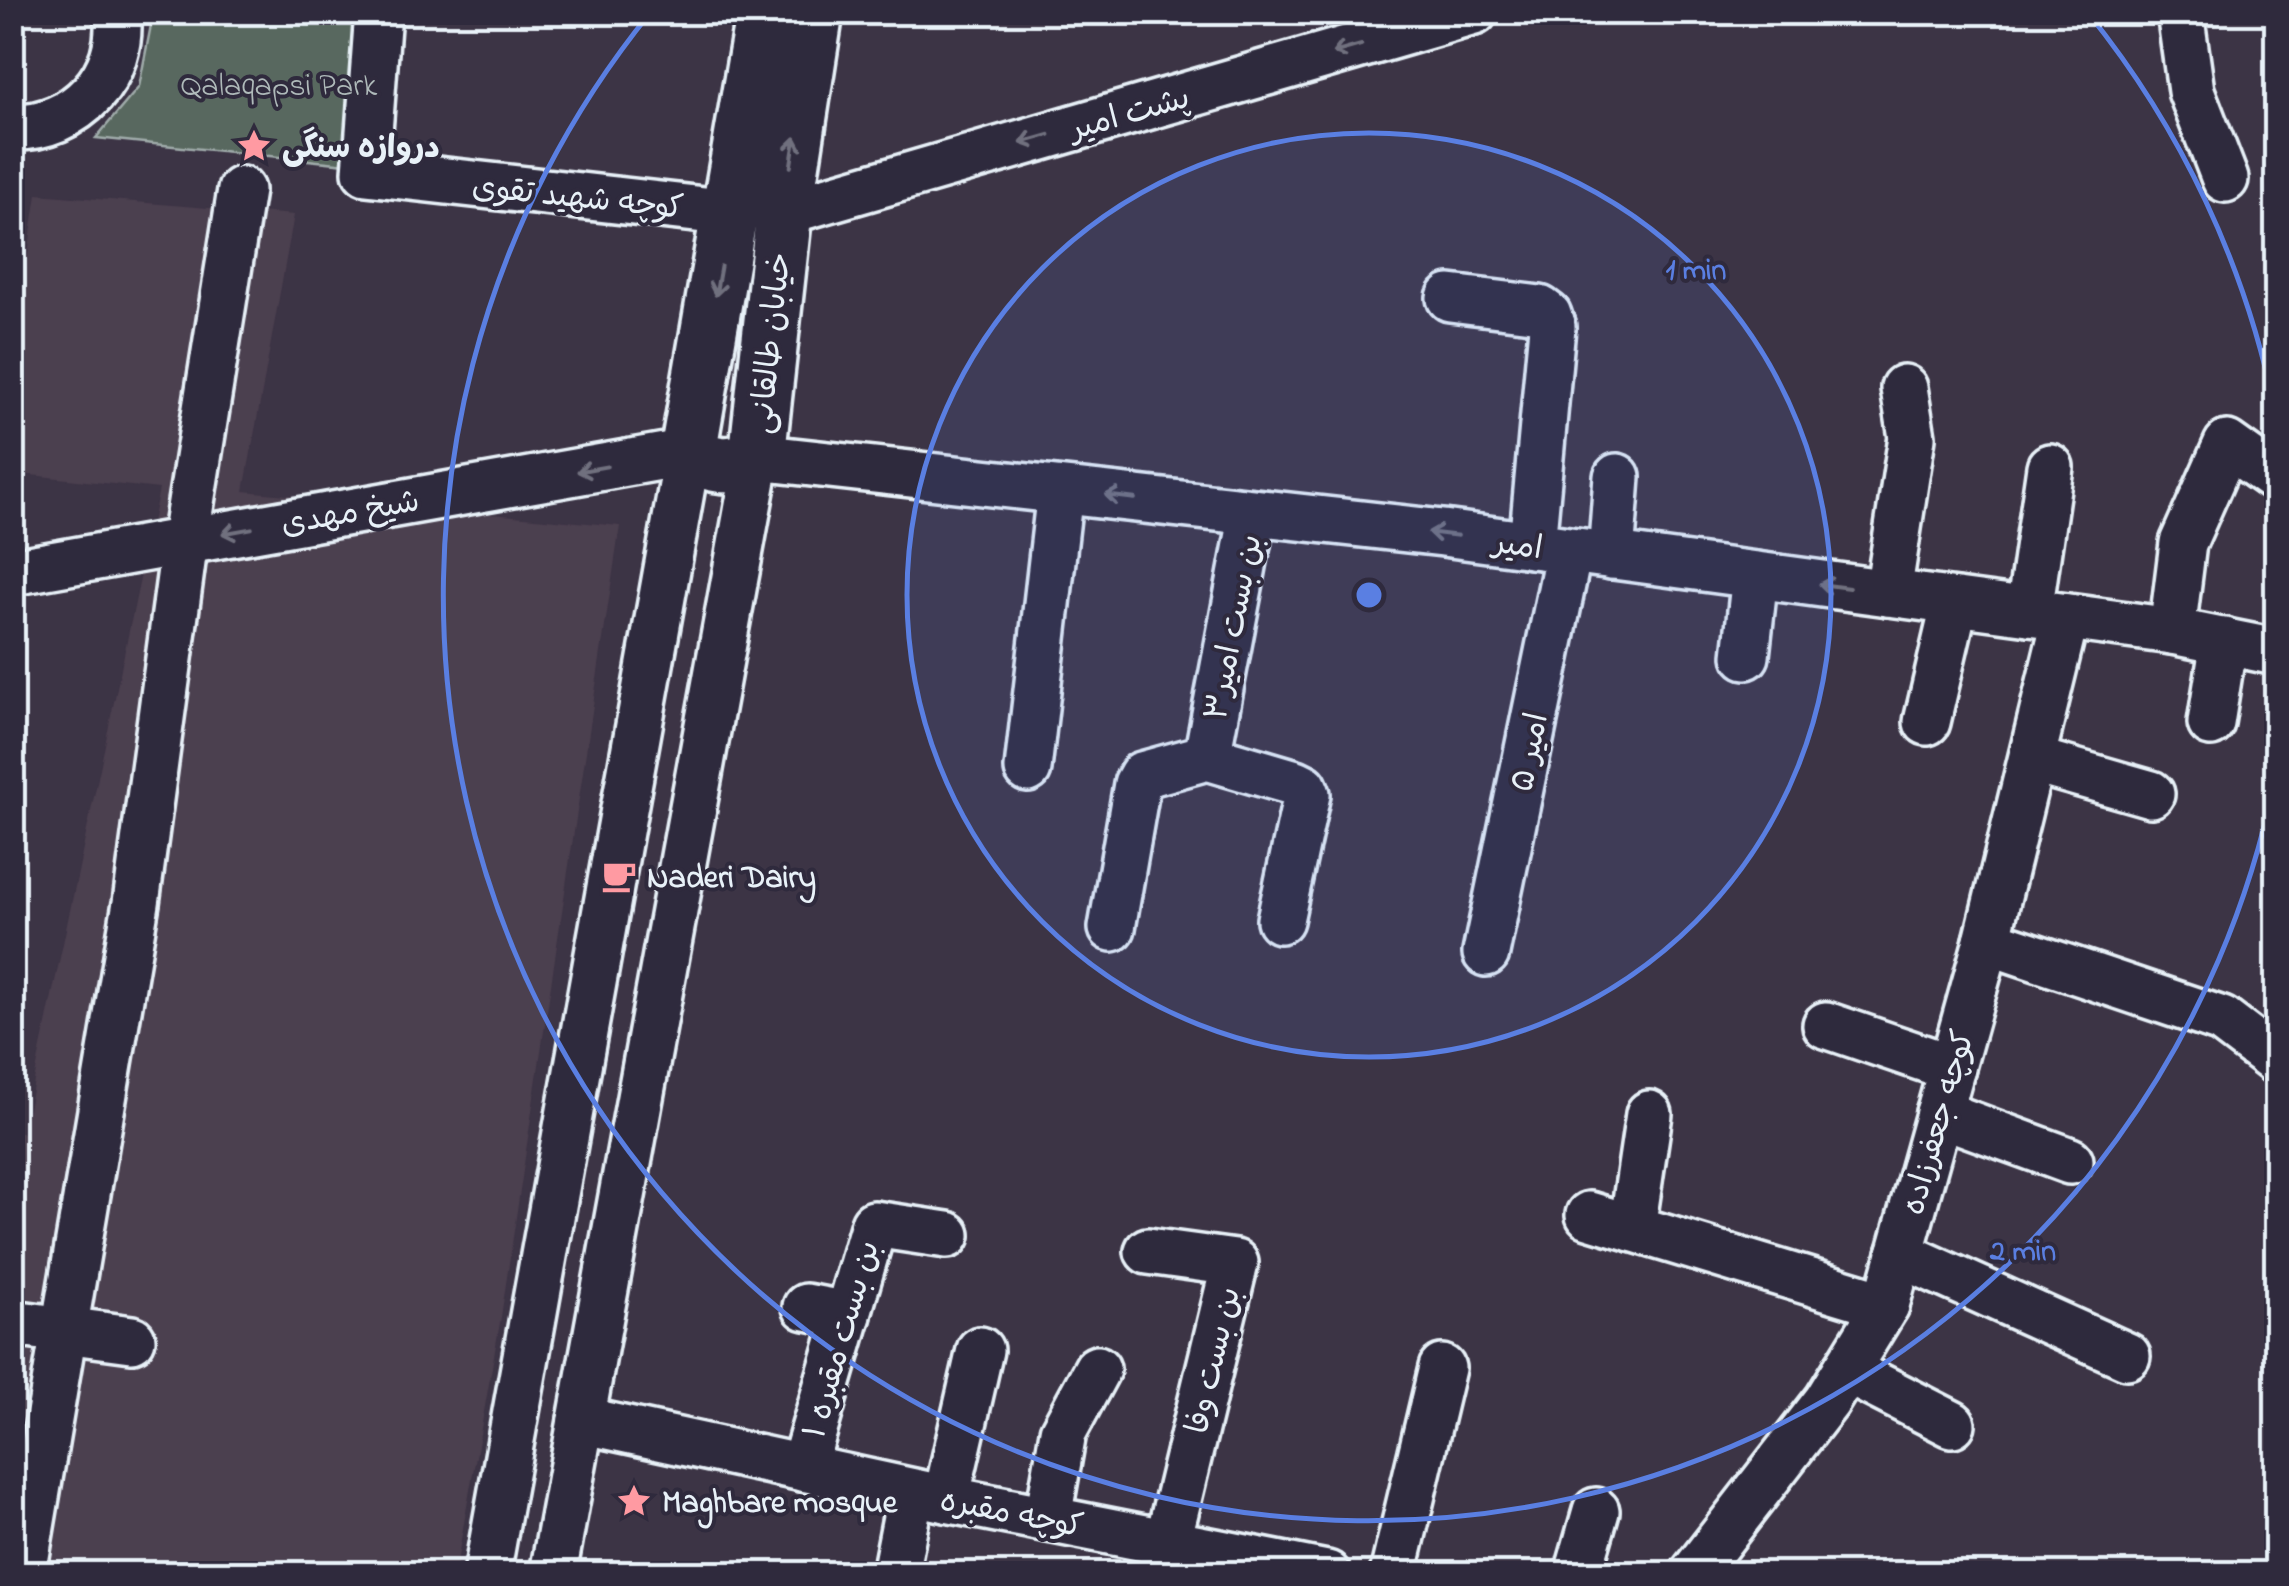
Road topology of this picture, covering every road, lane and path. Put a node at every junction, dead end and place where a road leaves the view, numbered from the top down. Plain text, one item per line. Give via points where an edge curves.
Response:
1 (118, 12) edge
2 (378, 12) edge
3 (764, 12) edge
4 (815, 12) edge
5 (1474, 12) edge
6 (2180, 12) edge
7 (12, 126) edge
8 (2226, 179) dead end
9 (242, 190) dead end
10 (784, 212) junction
11 (730, 213) junction
12 (1450, 298) dead end
13 (1904, 388) dead end
14 (688, 452) junction
15 (756, 457) junction
16 (2050, 467) dead end
17 (1618, 477) dead end
18 (2276, 479) edge
19 (1060, 490) junction
20 (1253, 513) junction
21 (185, 540) junction
22 (1571, 551) junction
23 (12, 572) edge
24 (1755, 575) junction
25 (1888, 593) junction
26 (1955, 602) junction
27 (2048, 615) junction
28 (2172, 631) junction
29 (2224, 641) junction
30 (2276, 650) edge
31 (1746, 656) dead end
32 (1926, 722) dead end
33 (2211, 723) dead end
34 (1207, 757) junction
35 (2032, 760) junction
36 (1028, 769) dead end
37 (2151, 794) dead end
38 (1280, 920) dead end
39 (1112, 928) dead end
40 (1987, 941) junction
41 (1486, 953) dead end
42 (1826, 1025) dead end
43 (2276, 1061) edge
44 (1952, 1068) junction
45 (1939, 1113) junction
46 (1649, 1114) dead end
47 (2070, 1161) dead end
48 (1589, 1215) dead end
49 (1632, 1228) junction
50 (947, 1235) dead end
51 (1148, 1251) dead end
52 (1900, 1254) junction
53 (1886, 1304) junction
54 (12, 1323) edge
55 (132, 1339) dead end
56 (61, 1348) junction
57 (980, 1350) dead end
58 (2127, 1356) dead end
59 (1442, 1368) dead end
60 (1097, 1370) dead end
61 (1846, 1370) junction
62 (581, 1420) junction
63 (1952, 1424) dead end
64 (803, 1468) junction
65 (929, 1496) junction
66 (1596, 1511) dead end
67 (1048, 1518) junction
68 (1164, 1558) edge
69 (23, 1574) edge
70 (487, 1574) edge
71 (553, 1574) edge
72 (895, 1574) edge
73 (1327, 1574) edge
74 (1393, 1574) edge
75 (1578, 1574) edge
76 (1693, 1574) edge

1 - 7 street via 117,49 106,78 86,102 60,119
2 - 11 street, کوچه شهید تقوی via 366,172
3 - 11 main road, خیابان طالقانی
10 -> 4 main road, خیابان طالقانی
5 -> 10 street, پشت امیر
6 - 8 street via 2191,91
9 - 21 street
10 - 15 main road, خیابان طالقانی
11 -> 14 main road, خیابان طالقانی
12 - 22 street via 1548,315
13 - 25 street via 1912,438
14 - 15 main road, خیابان طالقانی via 720,466
14 -> 21 street, شیخ مهدی
14 - 70 street
15 - 19 street, امیر
15 - 62 street
16 - 27 street, کوچه جعفرزاده
17 - 22 street
18 - 28 street via 2227,444 2183,544
20 -> 19 street, امیر
19 - 36 street
22 -> 20 street, امیر
20 - 34 street, بن بست امیر۳
21 - 23 street, شیخ مهدی
21 - 56 street via 136,903
22 - 24 street, امیر
22 - 41 street, امیر ۵
25 -> 24 street, امیر
24 - 31 street
25 - 26 street, امیر
26 - 27 street, امیر
26 - 32 street
27 - 28 street, امیر
27 - 35 street, کوچه جعفرزاده
28 - 29 street, امیر
29 - 30 street, امیر
29 - 33 street
34 - 38 street via 1296,783 1308,794
34 - 39 street, بن بست امیر۳ via 1142,775
35 - 37 street
35 - 40 street, کوچه جعفرزاده
40 - 43 street via 2222,1020
40 - 44 street, کوچه جعفرزاده
42 - 44 street
44 - 45 street, کوچه جعفرزاده
45 - 47 street
45 - 52 street, کوچه جعفرزاده
46 - 49 street
48 - 49 street
49 - 53 street
50 - 64 street, بن بست مقبره ۱ via 874,1224 827,1311
51 - 68 street, بن بست وفا via 1235,1262
52 - 53 street, کوچه جعفرزاده
52 - 58 street
53 - 61 street, کوچه جعفرزاده
54 - 56 street
55 - 56 street
56 - 69 street
57 - 65 street
59 - 74 street
60 - 67 street via 1062,1432
61 - 63 street
61 - 76 street, کوچه جعفرزاده
62 - 64 street, کوچه مقبره
62 - 71 street
64 - 65 street, کوچه مقبره
65 - 67 street, کوچه مقبره
65 - 72 street
66 - 75 street
67 - 68 street, کوچه مقبره
68 - 73 street, کوچه مقبره

